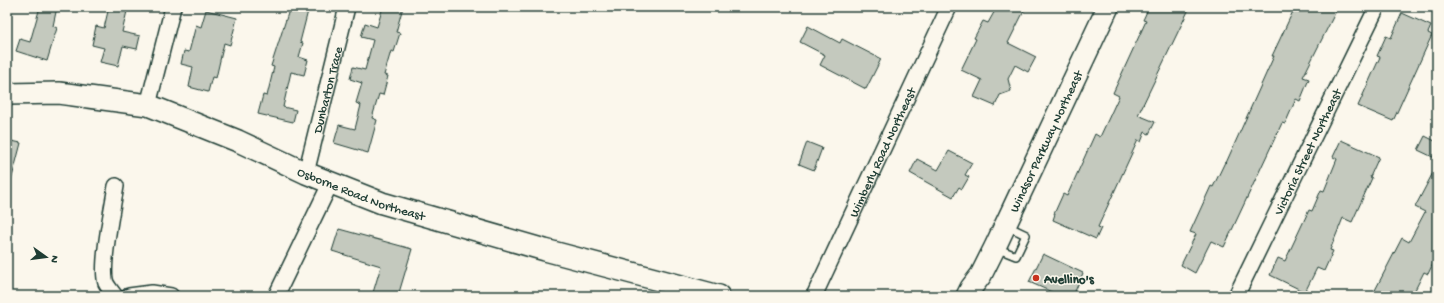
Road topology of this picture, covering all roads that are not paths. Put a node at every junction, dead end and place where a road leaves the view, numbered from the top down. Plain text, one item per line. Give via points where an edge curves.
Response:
1 (173, 7) edge
2 (347, 7) edge
3 (949, 7) edge
4 (1108, 7) edge
5 (1377, 7) edge
6 (7, 94) edge
7 (148, 105) junction
8 (306, 173) junction
9 (331, 182) junction
10 (116, 186) dead end
11 (981, 275) junction
12 (709, 295) edge
13 (115, 296) edge
14 (128, 296) edge
15 (171, 296) edge
16 (276, 296) edge
17 (814, 296) edge
18 (967, 296) edge
19 (982, 296) edge
20 (1236, 296) edge

1 - 7 street
2 - 8 street, Dunbarton Trace
3 - 17 street, Wimberly Road Northeast
4 - 11 street, Windsor Parkway Northeast
5 - 20 street, Victoria Street Northeast
6 - 7 street, Osborne Road Northeast via 59,93
7 - 8 street, Osborne Road Northeast via 238,141
8 - 9 street, Osborne Road Northeast
9 - 12 street, Osborne Road Northeast via 382,203
9 - 16 street
10 - 13 street via 105,265 106,282
11 - 18 street, Windsor Parkway Northeast
11 - 19 street, Windsor Parkway Northeast
14 - 15 street via 152,293

